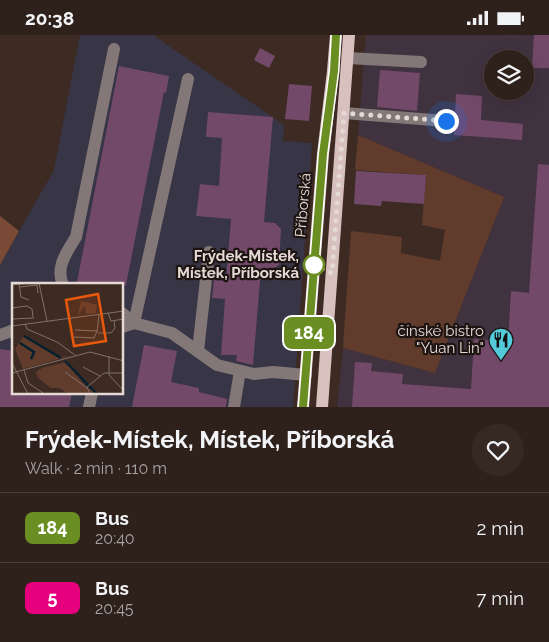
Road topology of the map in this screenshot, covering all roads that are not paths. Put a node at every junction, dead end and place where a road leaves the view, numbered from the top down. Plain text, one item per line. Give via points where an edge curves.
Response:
1 (336, 35) edge
2 (350, 35) edge
3 (114, 49) dead end
4 (348, 58) junction
5 (421, 62) dead end
6 (188, 79) dead end
7 (344, 113) junction
8 (446, 121) dead end
9 (209, 252) dead end
10 (62, 283) edge
11 (128, 325) edge
12 (12, 331) edge
13 (0, 335) edge
14 (198, 351) junction
15 (240, 371) junction
16 (306, 375) junction
17 (234, 407) edge
18 (303, 407) edge
19 (322, 407) edge

1 - 16 main road, Příborská
2 - 4 main road
3 - 10 lane via 76,237 61,263
4 - 5 lane
4 - 7 main road
6 - 11 lane
7 - 8 lane
7 - 19 main road
9 - 14 lane
11 - 14 lane via 172,333
12 - 13 lane
14 - 15 lane via 217,365
15 - 16 lane
15 - 17 lane
16 - 18 main road, Příborská

